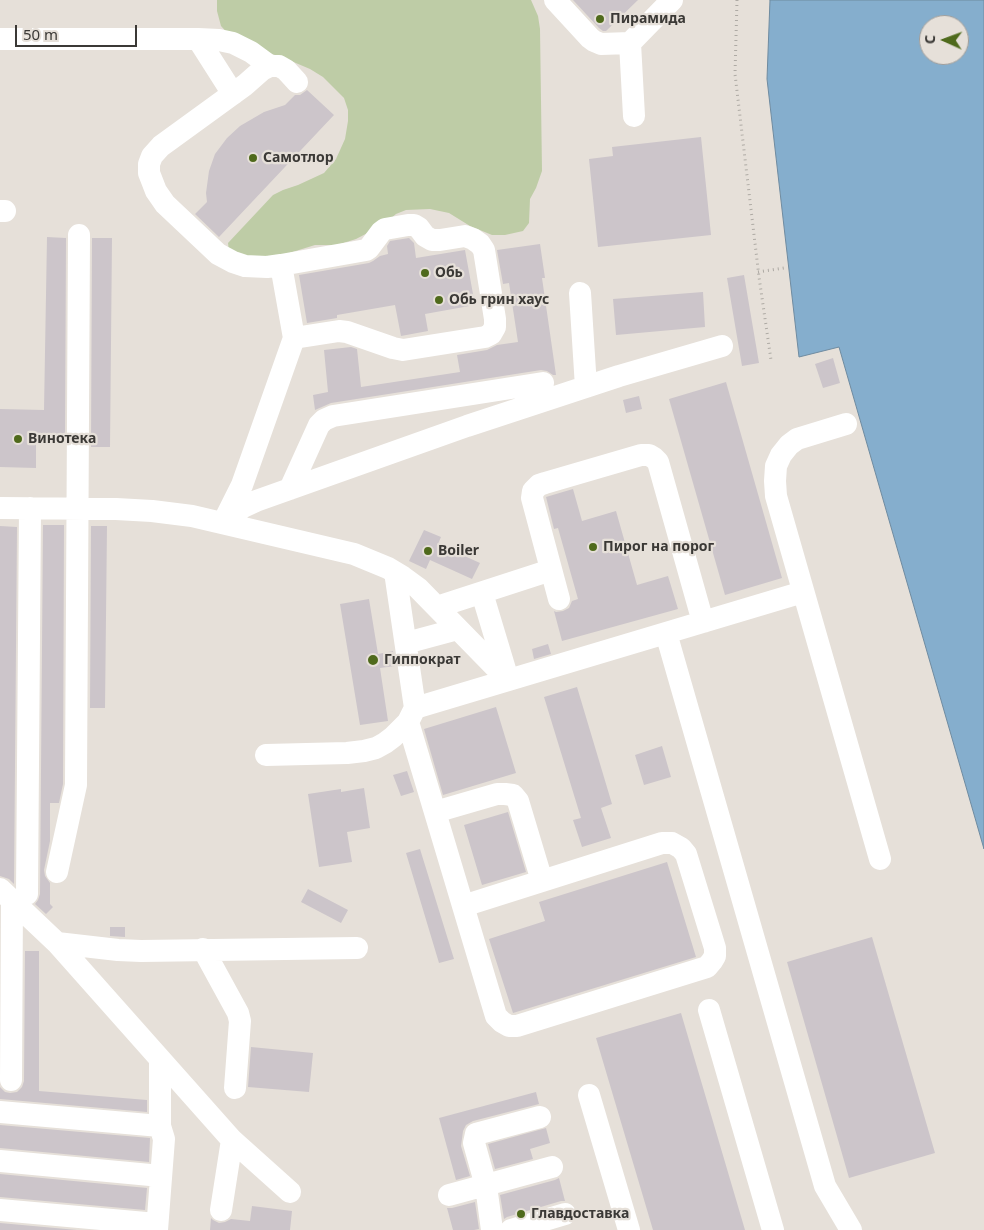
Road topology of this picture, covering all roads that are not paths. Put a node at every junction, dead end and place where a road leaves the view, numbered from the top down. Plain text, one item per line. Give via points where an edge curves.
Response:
1 (555, 0) edge
2 (672, 0) edge
3 (0, 39) edge
4 (198, 40) junction
5 (630, 43) junction
6 (270, 66) junction
7 (297, 82) dead end
8 (233, 94) junction
9 (634, 116) dead end
10 (79, 235) dead end
11 (281, 265) junction
12 (580, 293) dead end
13 (294, 338) junction
14 (722, 346) dead end
15 (586, 387) junction
16 (532, 392) junction
17 (846, 424) dead end
18 (290, 489) junction
19 (0, 508) edge
20 (30, 508) junction
21 (78, 509) junction
22 (223, 523) junction
23 (551, 570) junction
24 (395, 572) junction
25 (804, 592) junction
26 (482, 593) junction
27 (560, 599) dead end
28 (438, 607) junction
29 (703, 622) junction
30 (458, 629) junction
31 (666, 633) junction
32 (406, 643) junction
33 (508, 680) junction
34 (412, 715) junction
35 (266, 756) dead end
36 (435, 812) junction
37 (880, 859) dead end
38 (57, 872) dead end
39 (542, 881) junction
40 (13, 894) edge
41 (463, 906) junction
42 (56, 943) junction
43 (357, 948) dead end
44 (202, 949) junction
45 (708, 1010) dead end
46 (160, 1059) junction
47 (11, 1080) dead end
48 (235, 1088) dead end
49 (589, 1095) dead end
50 (0, 1112) edge
51 (540, 1117) dead end
52 (160, 1126) junction
53 (232, 1140) junction
54 (0, 1161) edge
55 (552, 1167) dead end
56 (161, 1176) junction
57 (486, 1186) junction
58 (290, 1192) dead end
59 (449, 1195) dead end
60 (0, 1210) edge
61 (221, 1210) dead end
62 (565, 1214) dead end
63 (157, 1227) edge
64 (492, 1230) edge
65 (511, 1230) edge
66 (629, 1230) edge
67 (773, 1230) edge
68 (851, 1230) edge

1 - 5 lane via 594,42
2 - 5 lane
3 - 4 lane
4 - 6 lane via 232,43
4 - 8 lane
5 - 9 lane
6 - 7 lane via 286,70
6 - 8 lane
8 - 11 lane via 161,146 148,164 149,173 164,204 218,254 246,266
10 - 21 lane
11 - 13 lane
11 - 13 lane via 366,250 385,229 408,225 419,228 432,240 465,236 484,250 496,319 496,327 491,334 403,350 339,331
12 - 15 lane
13 - 22 lane via 242,485
14 - 15 lane
15 - 16 lane
16 - 18 lane
16 - 18 lane via 333,416 319,425
17 - 25 lane via 797,439 781,455 776,466 776,496
18 - 22 lane via 256,500
19 - 20 lane
20 - 21 lane
20 - 40 lane
21 - 22 lane via 152,511
21 - 38 lane via 76,785
22 - 24 lane via 354,554
23 - 26 lane
23 - 27 lane
23 - 29 lane via 532,498 533,491 545,483 649,455 658,462
24 - 28 lane
24 - 32 lane
25 - 29 lane
25 - 37 lane
26 - 28 lane
26 - 33 lane
28 - 30 lane
29 - 31 lane
30 - 32 lane
30 - 33 lane
31 - 33 lane
31 - 68 lane via 825,1186
32 - 34 lane
33 - 34 lane
34 - 35 lane via 393,737 376,748 347,753
34 - 36 lane
36 - 39 lane via 497,794 513,795 518,801
36 - 41 lane
39 - 41 lane
39 - 41 lane via 662,843 672,843 686,854 715,956 706,967 510,1026 496,1016
40 - 42 lane
40 - 47 lane
42 - 44 lane via 141,951
42 - 46 lane
43 - 44 lane
44 - 48 lane via 240,1021
45 - 67 lane
46 - 52 lane
46 - 53 lane
49 - 66 lane
50 - 52 lane
51 - 57 lane via 476,1134 474,1142
52 - 56 lane via 164,1138
53 - 58 lane
53 - 61 lane
54 - 56 lane
55 - 57 lane
56 - 63 lane
57 - 59 lane
57 - 64 lane
60 - 63 lane
62 - 65 lane

